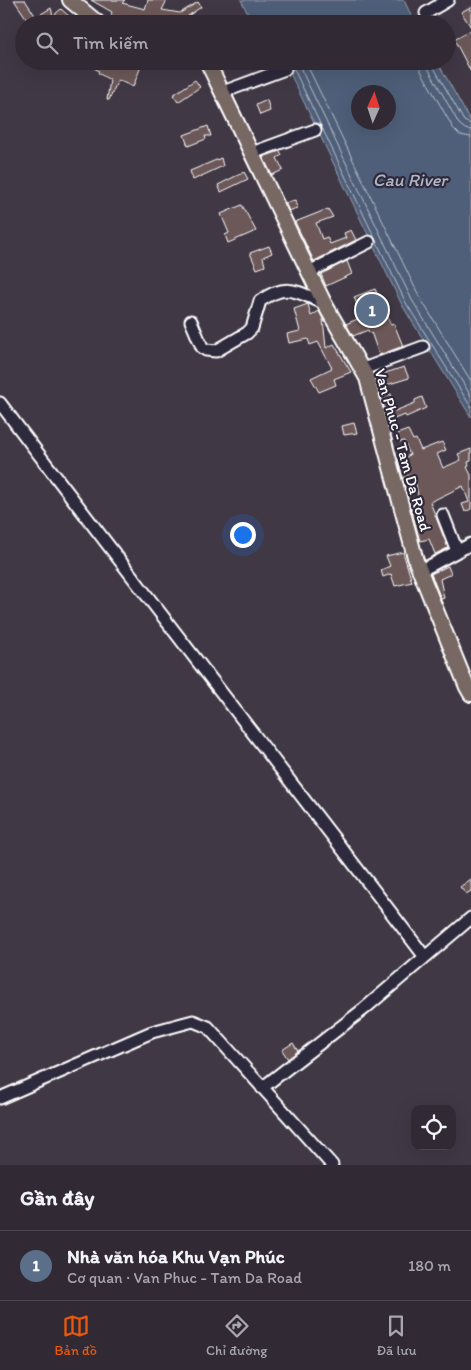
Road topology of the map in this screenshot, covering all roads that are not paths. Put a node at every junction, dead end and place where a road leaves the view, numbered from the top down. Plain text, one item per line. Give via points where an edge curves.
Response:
1 (70, 0) edge
2 (448, 0) edge
3 (426, 13) dead end
4 (88, 15) edge
5 (213, 70) edge
6 (282, 70) edge
7 (223, 92) junction
8 (314, 130) dead end
9 (252, 153) junction
10 (369, 242) dead end
11 (309, 272) junction
12 (324, 303) junction
13 (191, 321) dead end
14 (423, 347) dead end
15 (363, 369) junction
16 (0, 403) edge
17 (443, 516) dead end
18 (471, 544) edge
19 (457, 551) junction
20 (420, 570) junction
21 (471, 694) edge
22 (471, 918) edge
23 (425, 957) junction
24 (262, 1088) junction
25 (0, 1098) edge
26 (332, 1165) edge

1 - 4 main road
2 - 3 street
5 - 7 main road, Van Phuc - Tam Da Road
6 - 7 street
7 - 9 main road, Van Phuc - Tam Da Road
8 - 9 street
9 - 11 main road, Van Phuc - Tam Da Road
10 - 11 street
11 - 12 main road, Van Phuc - Tam Da Road
12 - 13 street via 291,290 275,292 260,302 252,328 216,351 202,347
12 - 15 main road, Van Phuc - Tam Da Road
14 - 15 street
15 - 20 main road, Van Phuc - Tam Da Road
16 - 23 street
17 - 19 street
18 - 19 street
19 - 20 street
20 - 21 main road, Van Phuc - Tam Da Road
22 - 23 street
23 - 24 street
24 - 25 street via 208,1026 193,1021 152,1032
24 - 26 street

